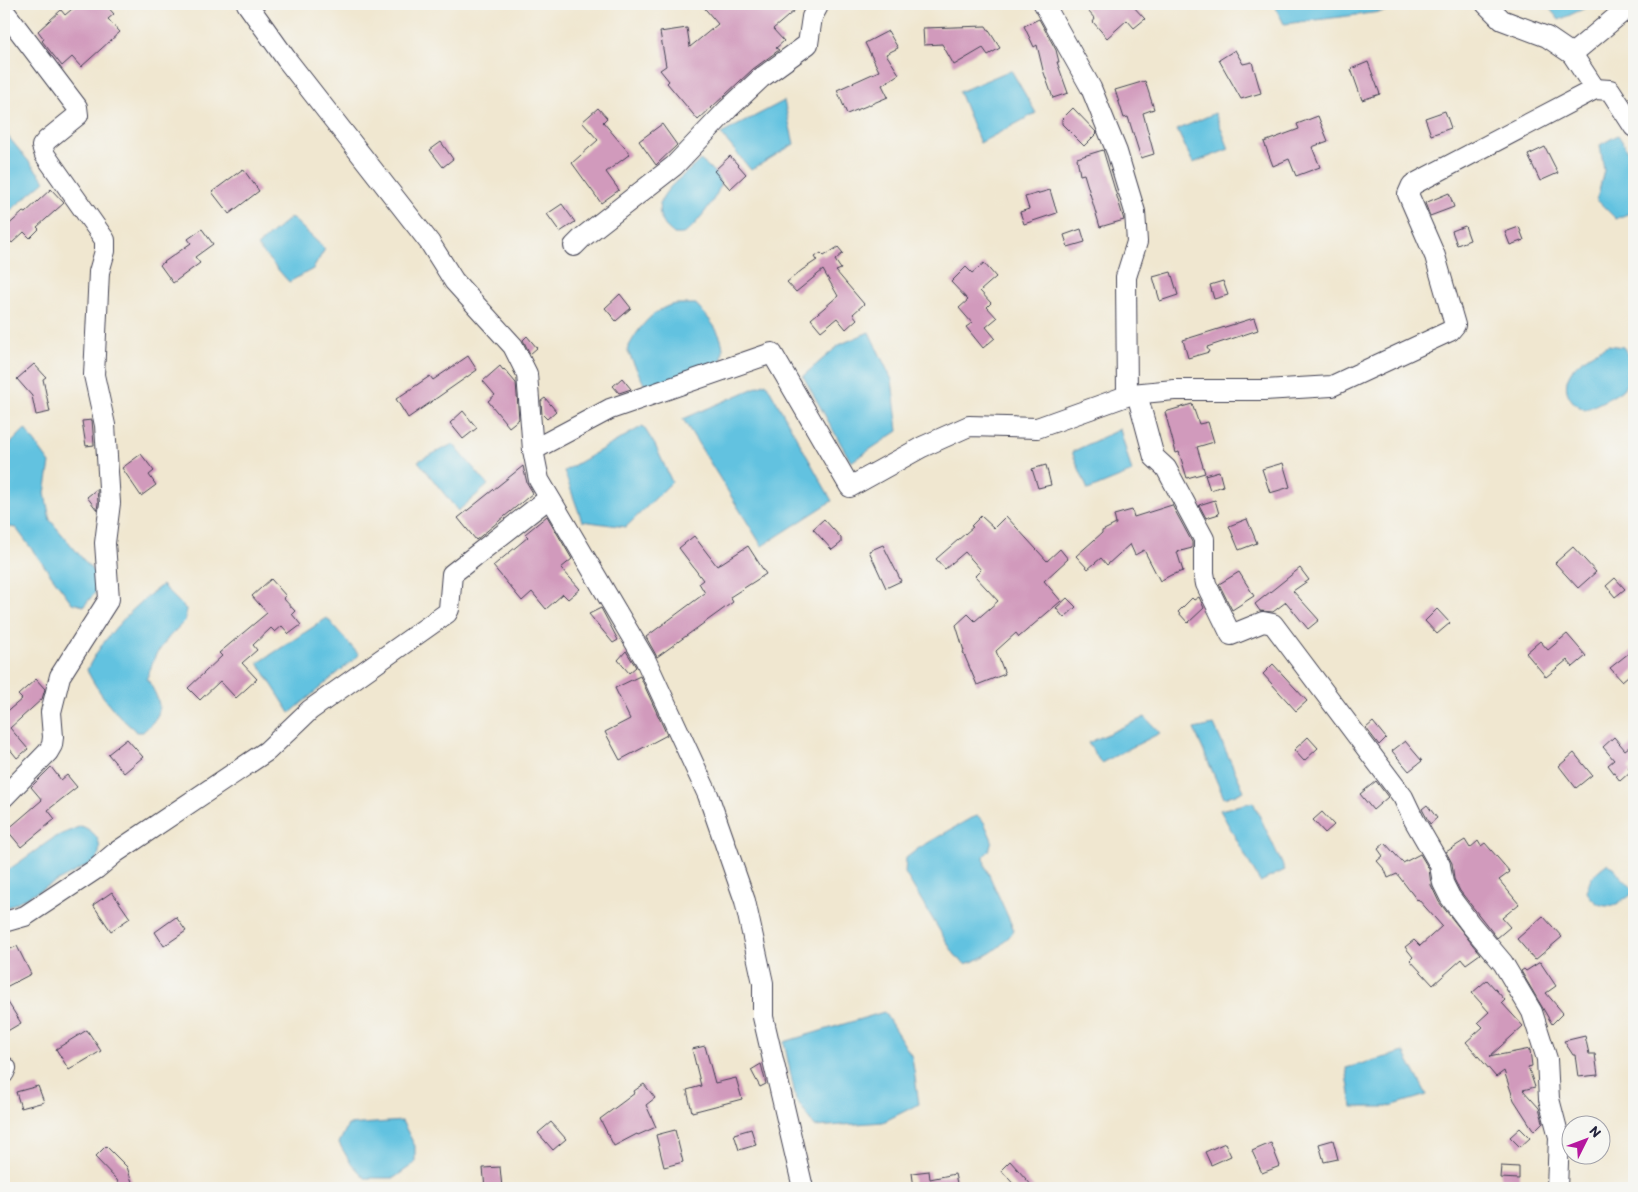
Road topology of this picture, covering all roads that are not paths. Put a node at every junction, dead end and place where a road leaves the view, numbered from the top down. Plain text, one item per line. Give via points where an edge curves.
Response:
1 (247, 4) edge
2 (819, 4) edge
3 (1044, 4) edge
4 (1486, 4) edge
5 (1632, 4) edge
6 (4, 12) edge
7 (1572, 54) junction
8 (1595, 90) junction
9 (1634, 127) edge
10 (574, 246) dead end
11 (1132, 394) junction
12 (533, 450) junction
13 (549, 498) junction
14 (4, 796) edge
15 (4, 922) edge
16 (4, 1066) edge
17 (4, 1073) edge
18 (803, 1188) edge
19 (1557, 1188) edge

1 - 12 street via 430,243 454,281 513,346 526,374
2 - 10 street via 812,17 808,44 761,78 674,166
3 - 11 street via 1091,88 1135,212 1138,242 1126,277
4 - 7 street via 1502,20 1547,37
5 - 7 street
6 - 14 street via 77,107 78,115 42,146 45,155 105,240 106,251 99,272 94,375 105,425 110,503 105,543 109,598 60,676 50,712 52,745
7 - 8 street
8 - 9 street via 1610,90
8 - 11 street via 1412,185 1408,194 1435,256 1454,325 1450,331 1332,386
11 - 12 street via 1037,428 969,426 922,447 850,488 772,354 610,409
11 - 19 street via 1154,457 1166,468 1204,539 1206,584 1231,635 1263,622 1273,624 1403,797 1440,865 1443,883 1450,897 1503,963 1532,1012 1547,1058 1550,1099 1559,1137
12 - 13 street via 539,480
13 - 15 street via 452,574 447,612 310,710 267,751 25,916
13 - 18 street via 646,661 708,795 745,901 763,982 763,1017
16 - 17 street

